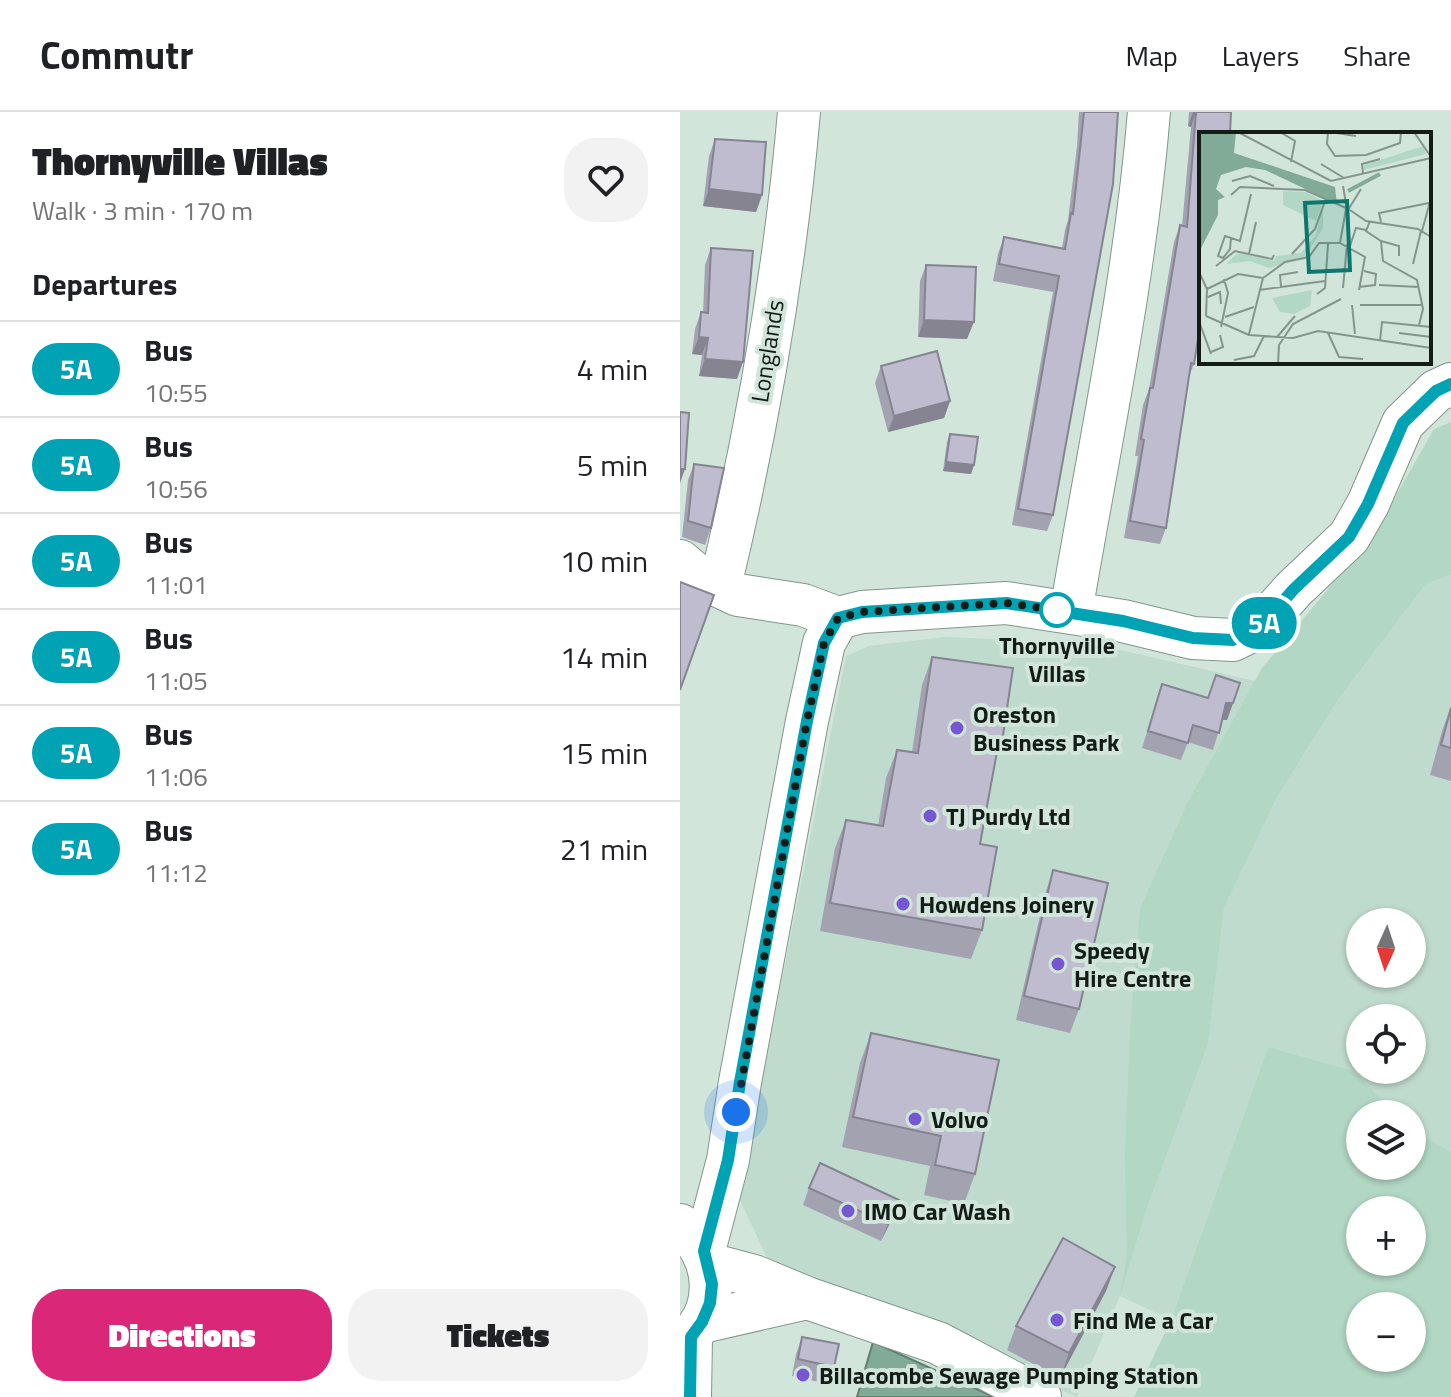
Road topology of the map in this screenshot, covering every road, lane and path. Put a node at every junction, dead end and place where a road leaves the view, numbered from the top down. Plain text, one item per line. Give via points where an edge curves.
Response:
1 (799, 112) edge
2 (1149, 112) edge
3 (1451, 384) edge
4 (680, 561) edge
5 (729, 590) junction
6 (820, 612) junction
7 (1071, 612) junction
8 (728, 1160) junction
9 (680, 1201) edge
10 (697, 1246) edge
11 (807, 1298) junction
12 (691, 1334) edge
13 (690, 1397) edge
14 (1040, 1397) edge

1 - 5 street, Longlands
2 - 7 street via 1128,290
3 - 7 street via 1436,391 1403,423 1349,537 1261,626 1233,640 1193,638
4 - 5 street via 699,577
5 - 6 street
6 - 7 street via 1006,603
6 - 8 street via 824,643
8 - 9 street
8 - 10 street
10 - 11 street
10 - 12 street via 712,1284 710,1303
11 - 12 street
11 - 14 street via 938,1343
12 - 13 street

